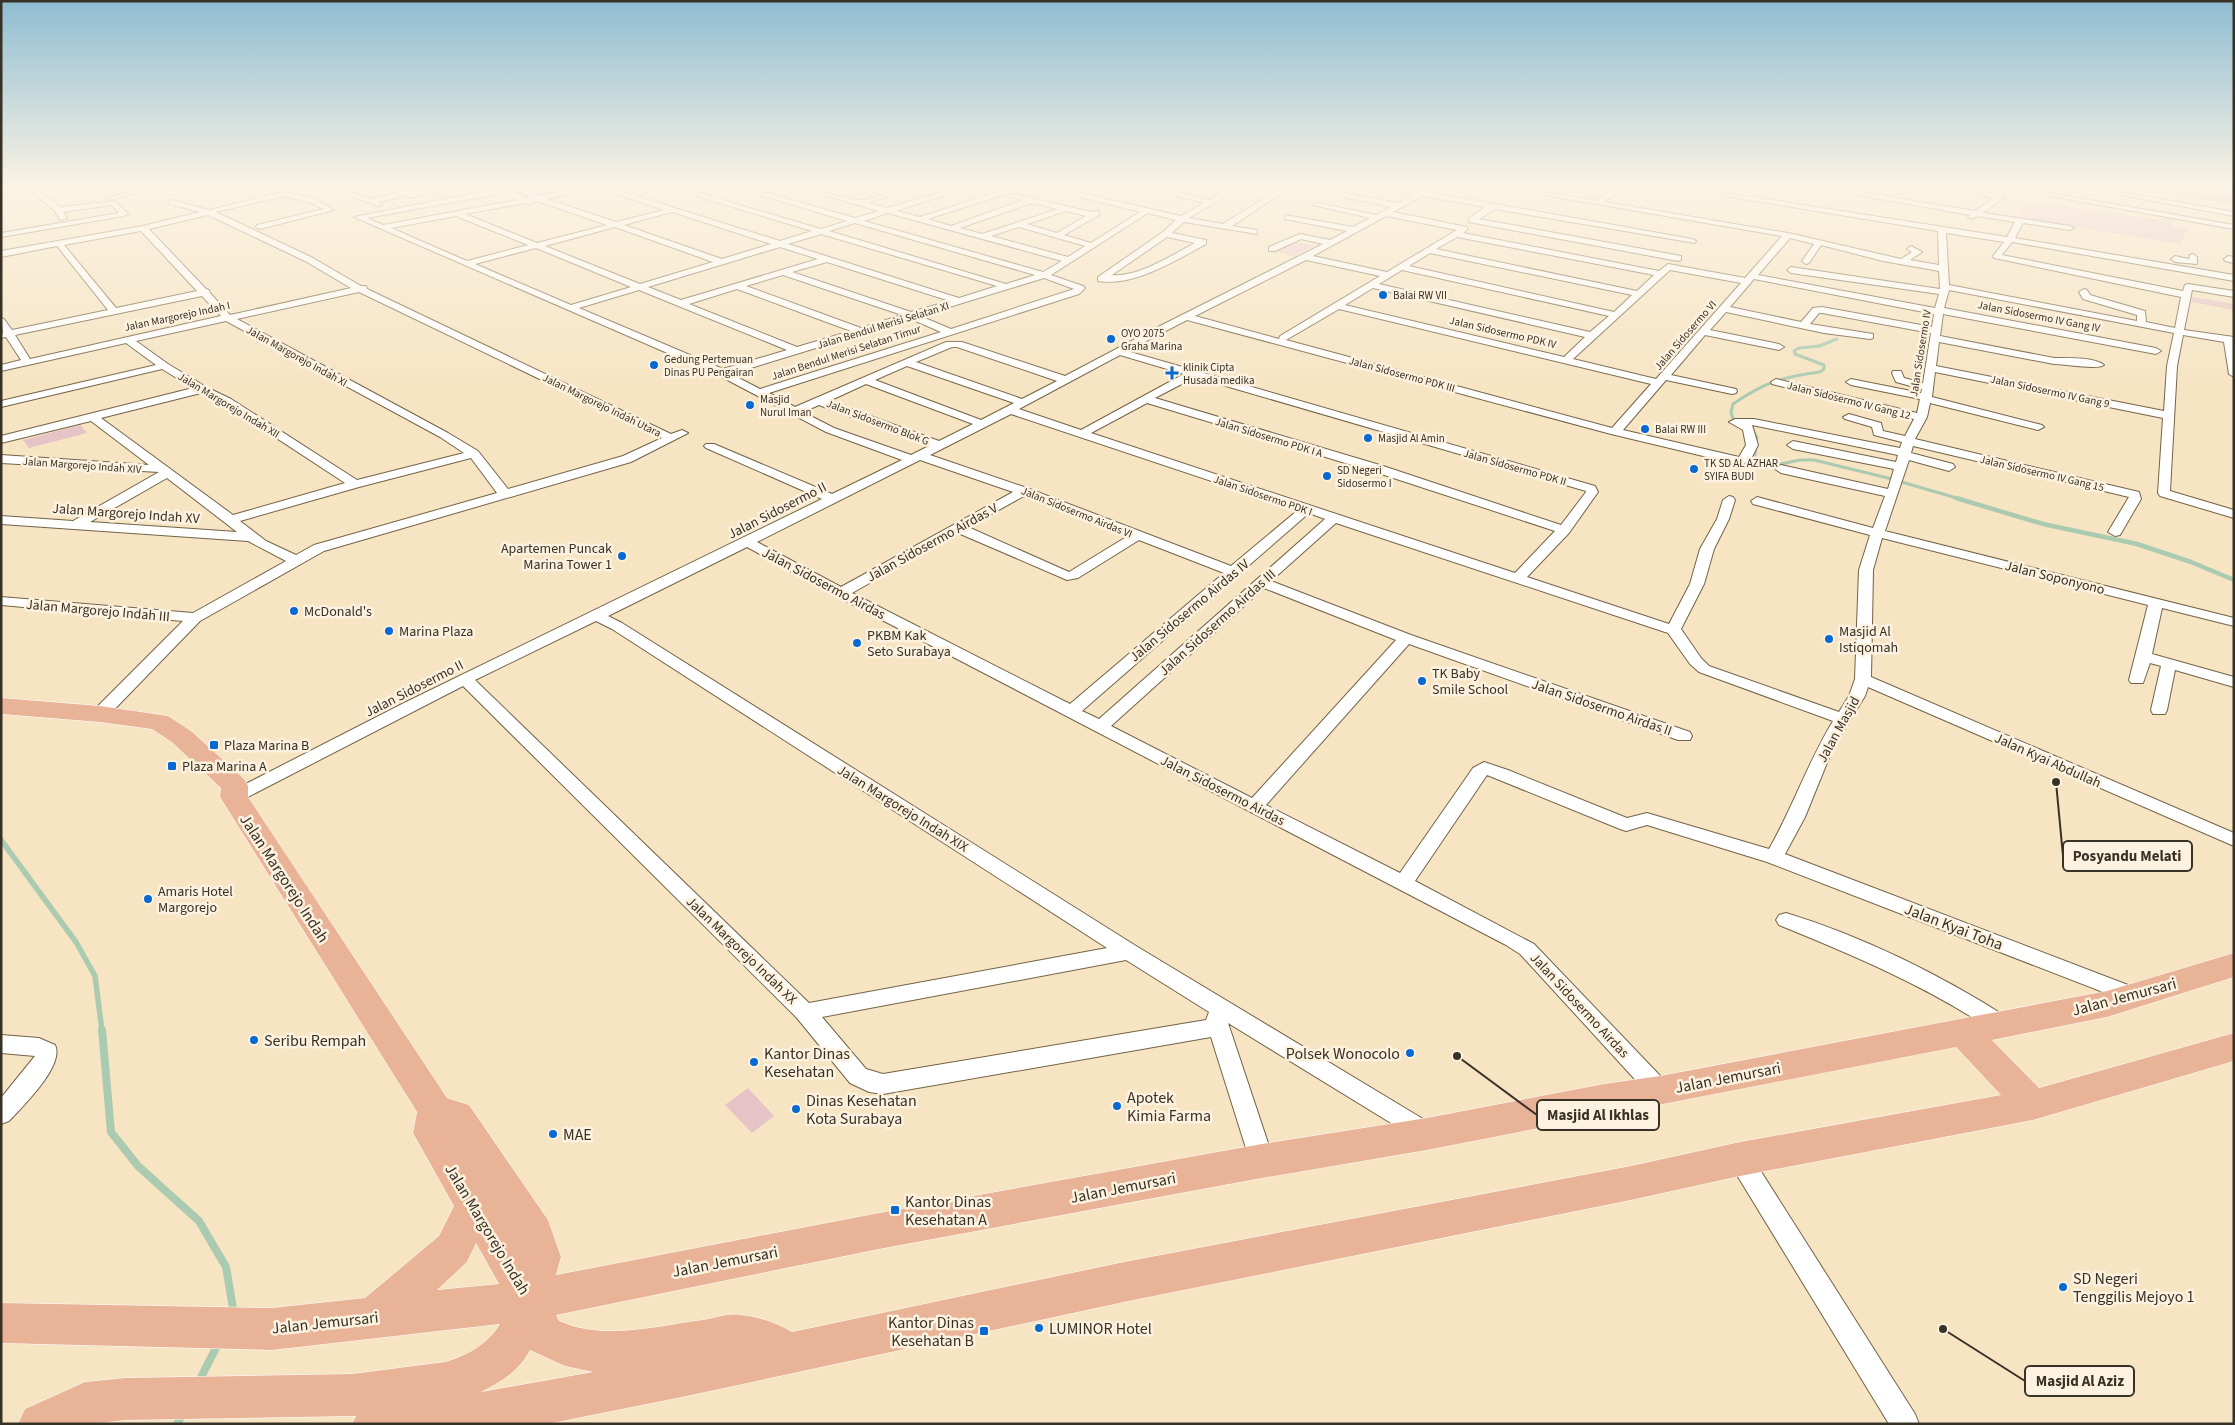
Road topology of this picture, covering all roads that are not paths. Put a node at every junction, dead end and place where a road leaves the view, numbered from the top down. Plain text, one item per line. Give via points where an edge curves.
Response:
1 (68, 254) edge
2 (169, 254) edge
3 (299, 254) edge
4 (310, 254) edge
5 (448, 254) edge
6 (502, 254) edge
7 (558, 254) edge
8 (673, 254) edge
9 (701, 254) edge
10 (748, 254) edge
11 (813, 254) edge
12 (898, 254) edge
13 (973, 254) edge
14 (1042, 254) edge
15 (1079, 254) edge
16 (1139, 254) edge
17 (1180, 254) edge
18 (1310, 254) edge
19 (1421, 254) edge
20 (1449, 254) edge
21 (1568, 254) edge
22 (1658, 254) edge
23 (1681, 254) edge
24 (1771, 254) edge
25 (1810, 254) edge
26 (1874, 254) edge
27 (1914, 254) edge
28 (1943, 254) edge
29 (1998, 254) edge
30 (2095, 254) edge
31 (2157, 254) edge
32 (677, 256) dead end
33 (1305, 257) junction
34 (1678, 258) junction
35 (826, 259) junction
36 (687, 260) dead end
37 (1806, 261) dead end
38 (1903, 261) junction
39 (723, 262) junction
40 (1066, 262) junction
41 (468, 263) junction
42 (705, 267) junction
43 (1400, 267) junction
44 (1945, 269) junction
45 (1664, 270) junction
46 (1791, 270) dead end
47 (2188, 271) junction
48 (783, 272) junction
49 (1044, 275) junction
50 (1389, 275) junction
51 (2234, 278) edge
52 (1749, 279) junction
53 (372, 285) junction
54 (736, 286) junction
55 (1005, 286) junction
56 (1371, 286) junction
57 (640, 287) junction
58 (358, 288) junction
59 (1945, 290) junction
60 (206, 292) junction
61 (2084, 292) dead end
62 (1638, 294) junction
63 (2234, 294) edge
64 (2187, 295) junction
65 (960, 301) junction
66 (682, 303) junction
67 (1339, 306) junction
68 (571, 308) junction
69 (1725, 309) junction
70 (114, 311) junction
71 (1939, 311) junction
72 (1616, 315) junction
73 (913, 316) junction
74 (1191, 316) junction
75 (228, 318) junction
76 (1, 321) edge
77 (2144, 324) junction
78 (1803, 326) junction
79 (2178, 330) junction
80 (861, 331) junction
81 (950, 332) junction
82 (1703, 332) junction
83 (5, 334) edge
84 (1935, 335) junction
85 (1593, 336) junction
86 (1870, 336) dead end
87 (1278, 338) junction
88 (128, 340) junction
89 (494, 342) dead end
90 (2231, 342) edge
91 (1779, 347) dead end
92 (2135, 347) junction
93 (798, 351) junction
94 (2156, 351) dead end
95 (1119, 352) junction
96 (1566, 360) junction
97 (28, 362) junction
98 (905, 362) junction
99 (2099, 365) dead end
100 (164, 366) junction
101 (1, 368) edge
102 (1930, 368) junction
103 (722, 373) junction
104 (1897, 373) dead end
105 (1193, 374) junction
106 (2234, 374) edge
107 (865, 380) junction
108 (1066, 380) junction
109 (1663, 380) junction
110 (1776, 382) dead end
111 (1851, 382) dead end
112 (202, 389) junction
113 (1732, 391) dead end
114 (762, 392) junction
115 (604, 394) dead end
116 (1926, 395) junction
117 (817, 400) junction
118 (1146, 400) junction
119 (1023, 403) junction
120 (1, 404) edge
121 (1010, 410) junction
122 (792, 412) junction
123 (2170, 416) junction
124 (93, 417) junction
125 (1849, 417) dead end
126 (1921, 417) junction
127 (982, 424) junction
128 (2038, 427) dead end
129 (1617, 430) junction
130 (1081, 434) junction
131 (677, 436) junction
132 (1910, 438) junction
133 (1, 440) edge
134 (938, 445) junction
135 (1793, 445) dead end
136 (710, 446) dead end
137 (1990, 449) dead end
138 (474, 454) junction
139 (915, 457) junction
140 (1, 459) edge
141 (1949, 467) dead end
142 (1781, 469) dead end
143 (164, 471) junction
144 (1899, 472) junction
145 (355, 484) junction
146 (1023, 491) junction
147 (505, 494) junction
148 (832, 499) junction
149 (1729, 500) dead end
150 (1757, 501) dead end
151 (2228, 512) edge
152 (1320, 514) junction
153 (1, 520) edge
154 (230, 520) junction
155 (2234, 522) edge
156 (75, 525) junction
157 (956, 527) junction
158 (1564, 530) junction
159 (2115, 532) dead end
160 (1877, 533) junction
161 (1136, 536) junction
162 (249, 537) junction
163 (747, 542) junction
164 (297, 560) junction
165 (1234, 572) junction
166 (1517, 579) junction
167 (1262, 582) junction
168 (841, 593) junction
169 (1, 601) edge
170 (2156, 602) junction
171 (595, 615) junction
172 (195, 618) junction
173 (2234, 622) edge
174 (1673, 630) junction
175 (1406, 638) junction
176 (2144, 656) junction
177 (2169, 663) junction
178 (1863, 679) junction
179 (464, 680) junction
180 (2137, 680) dead end
181 (2234, 682) edge
182 (1, 706) edge
183 (2159, 710) dead end
184 (1072, 711) junction
185 (100, 714) junction
186 (1834, 716) dead end
187 (1101, 727) junction
188 (1684, 736) dead end
189 (234, 797) junction
190 (1255, 806) junction
191 (2234, 840) edge
192 (1774, 857) junction
193 (1402, 884) junction
194 (1786, 920) dead end
195 (1129, 952) junction
196 (2234, 965) edge
197 (2134, 996) junction
198 (1210, 1002) junction
199 (806, 1012) junction
200 (2000, 1024) junction
201 (1218, 1027) junction
202 (1963, 1032) junction
203 (1, 1044) edge
204 (2234, 1047) edge
205 (1660, 1091) junction
206 (2033, 1106) junction
207 (434, 1110) junction
208 (1, 1114) edge
209 (1427, 1134) junction
210 (1740, 1159) junction
211 (1262, 1161) junction
212 (474, 1206) junction
213 (531, 1300) junction
214 (374, 1317) junction
215 (1, 1322) edge
216 (790, 1352) junction
217 (492, 1418) edge
218 (40, 1424) edge
219 (374, 1424) edge
220 (1905, 1424) edge

1 - 70 street
2 - 60 street, Jalan Margorejo Indah XI
3 - 58 street, Jalan Margorejo Indah Utara
4 - 53 street, Jalan Margorejo Indah Utara
5 - 41 street, Jalan Sidosermo Airdas VI
6 - 41 street
7 - 57 street
8 - 32 street
9 - 39 street
10 - 39 street
11 - 35 street
12 - 55 street
13 - 49 street
14 - 40 street
15 - 40 street, Jalan Bendul Merisi Selatan XI
16 - 17 street via 1107,279 1121,280
18 - 33 street, Jalan Sidosermo II
19 - 43 street
20 - 62 street
21 - 45 street, Jalan Sidosermo IV Gang IV
22 - 34 street
23 - 34 street
24 - 52 street, Jalan Sidosermo VI
25 - 37 street
26 - 38 street
27 - 38 street
28 - 44 street, Jalan Sidosermo IV
29 - 64 street
30 - 47 street
31 - 47 street via 2189,259
33 - 50 street
33 - 74 street, Jalan Sidosermo II
34 - 45 street
35 - 48 street
35 - 65 street
36 - 42 street
38 - 44 street
39 - 42 street
40 - 49 street, Jalan Bendul Merisi Selatan XI
41 - 68 street, Jalan Sidosermo Airdas VI
42 - 57 street
43 - 50 street
43 - 72 street
44 - 59 street, Jalan Sidosermo IV
45 - 52 street, Jalan Sidosermo IV Gang IV
45 - 62 street
46 - 59 street via 1875,277
47 - 51 street
48 - 54 street
48 - 73 street
49 - 55 street, Jalan Bendul Merisi Selatan XI
49 - 81 street, Jalan Bendul Merisi Selatan Timur via 1080,288 1076,292
50 - 56 street
52 - 69 street, Jalan Sidosermo VI
52 - 71 street, Jalan Sidosermo IV Gang IV
53 - 58 street, Jalan Margorejo Indah I
53 - 89 street, Jalan Margorejo Indah Utara
54 - 66 street
54 - 80 street
55 - 65 street, Jalan Bendul Merisi Selatan XI
56 - 67 street
56 - 85 street
57 - 66 street
57 - 68 street
58 - 75 street, Jalan Margorejo Indah I
58 - 131 street, Jalan Margorejo Indah Utara
59 - 71 street, Jalan Sidosermo IV
59 - 77 street
60 - 70 street
60 - 75 street, Jalan Margorejo Indah XI
61 - 77 street via 2086,297 2142,313
62 - 72 street
63 - 64 street via 2188,287
64 - 79 street
65 - 73 street, Jalan Bendul Merisi Selatan XI
66 - 93 street
67 - 87 street
67 - 96 street, Jalan Sidosermo PDK IV
68 - 103 street, Jalan Sidosermo Airdas VI
69 - 78 street
69 - 82 street, Jalan Sidosermo VI
70 - 83 street
71 - 84 street, Jalan Sidosermo IV
71 - 92 street, Jalan Sidosermo IV Gang IV
72 - 85 street
73 - 80 street, Jalan Bendul Merisi Selatan XI
73 - 81 street
74 - 87 street, Jalan Sidosermo PDK III
74 - 95 street, Jalan Sidosermo II
75 - 88 street, Jalan Margorejo Indah I
75 - 138 street, Jalan Margorejo Indah XI
76 - 83 street
77 - 79 street
77 - 92 street
78 - 84 street via 1816,310 1822,310
78 - 86 street
79 - 90 street
79 - 123 street via 2172,366
80 - 93 street, Jalan Bendul Merisi Selatan XI
81 - 114 street, Jalan Bendul Merisi Selatan Timur
82 - 91 street
82 - 109 street, Jalan Sidosermo VI
83 - 97 street
84 - 99 street via 2054,361
84 - 102 street, Jalan Sidosermo IV
85 - 96 street
87 - 129 street, Jalan Sidosermo PDK III
88 - 97 street, Jalan Margorejo Indah I
88 - 100 street, Jalan Margorejo Indah XII
90 - 106 street
92 - 94 street, Jalan Sidosermo IV Gang IV
93 - 103 street, Jalan Bendul Merisi Selatan XI
95 - 105 street, Jalan Sidosermo PDK II
95 - 108 street, Jalan Sidosermo II
96 - 109 street, Jalan Sidosermo PDK IV
97 - 101 street, Jalan Margorejo Indah I
98 - 107 street
98 - 108 street via 953,344
98 - 119 street
100 - 112 street, Jalan Margorejo Indah XII
100 - 120 street
102 - 116 street, Jalan Sidosermo IV
102 - 123 street, Jalan Sidosermo IV Gang 9
103 - 114 street, Jalan Sidosermo Airdas VI
104 - 116 street via 1900,380
105 - 118 street
105 - 158 street, Jalan Sidosermo PDK II via 1592,490
107 - 117 street
107 - 127 street
108 - 119 street, Jalan Sidosermo II
109 - 113 street, Jalan Sidosermo PDK IV
109 - 129 street, Jalan Sidosermo VI
110 - 126 street, Jalan Sidosermo IV Gang 12
111 - 116 street
112 - 124 street, Jalan Margorejo Indah XIV
112 - 145 street, Jalan Margorejo Indah XII via 227,401
114 - 122 street, Jalan Sidosermo Airdas VI
115 - 131 street, Jalan Margorejo Indah Utara
116 - 126 street, Jalan Sidosermo IV
116 - 128 street
117 - 122 street
117 - 134 street, Jalan Sidosermo Blok G
118 - 130 street
118 - 158 street, Jalan Sidosermo PDK I A
119 - 121 street, Jalan Sidosermo II
121 - 127 street, Jalan Sidosermo II
121 - 130 street, Jalan Sidosermo PDK I
122 - 139 street, Jalan Sidosermo Airdas VI via 838,433
123 - 151 street via 2165,493
124 - 133 street, Jalan Margorejo Indah XIV
124 - 143 street, Jalan Margorejo Indah XIV
125 - 132 street via 1877,425 1878,433
126 - 132 street, Jalan Sidosermo IV
127 - 134 street, Jalan Sidosermo II
129 - 144 street, Jalan Sidosermo PDK III via 1741,460 1746,458 1752,442 1748,428 1740,422 1784,427
130 - 152 street, Jalan Sidosermo PDK I
131 - 147 street via 627,460
132 - 137 street
132 - 144 street, Jalan Sidosermo IV
132 - 159 street, Jalan Sidosermo IV Gang 15 via 2135,495
134 - 139 street, Jalan Sidosermo II
135 - 144 street
136 - 148 street
138 - 145 street
138 - 147 street, Jalan Margorejo Indah XI
139 - 146 street, Jalan Sidosermo Airdas VI
139 - 148 street, Jalan Sidosermo II
140 - 143 street, Jalan Margorejo Indah XIV
141 - 144 street
142 - 144 street
143 - 154 street, Jalan Margorejo Indah XIV
143 - 156 street
144 - 160 street, Jalan Masjid
145 - 154 street
146 - 157 street, Jalan Sidosermo Airdas V
146 - 161 street, Jalan Sidosermo Airdas VI
147 - 164 street via 336,542
148 - 163 street, Jalan Sidosermo II
149 - 174 street via 1724,519 1707,549 1697,584
150 - 160 street, Jalan Soponyono
151 - 155 street via 2224,518
152 - 165 street, Jalan Sidosermo Airdas IV
152 - 166 street, Jalan Sidosermo PDK I
152 - 167 street, Jalan Sidosermo Airdas III
153 - 156 street, Jalan Margorejo Indah XV
154 - 162 street, Jalan Margorejo Indah XIV
156 - 162 street, Jalan Margorejo Indah XV
157 - 161 street via 1067,576
157 - 168 street, Jalan Sidosermo Airdas V
158 - 166 street
160 - 170 street, Jalan Soponyono
160 - 178 street, Jalan Masjid via 1864,581
161 - 165 street, Jalan Sidosermo Airdas VI
162 - 164 street, Jalan Margorejo Indah XIV via 276,553
163 - 168 street, Jalan Sidosermo Airdas
163 - 171 street, Jalan Sidosermo II
164 - 172 street
165 - 184 street, Jalan Sidosermo Airdas IV
166 - 174 street, Jalan Sidosermo PDK I
167 - 175 street, Jalan Sidosermo Airdas II
167 - 187 street, Jalan Sidosermo Airdas III
168 - 184 street, Jalan Sidosermo Airdas
169 - 172 street, Jalan Margorejo Indah III
170 - 173 street, Jalan Soponyono
170 - 176 street
171 - 179 street, Jalan Sidosermo II
171 - 195 street, Jalan Margorejo Indah XIX
172 - 185 street
174 - 186 street via 1683,639 1694,661 1701,667
175 - 188 street, Jalan Sidosermo Airdas II
175 - 190 street
176 - 177 street
176 - 180 street
177 - 181 street
177 - 183 street
178 - 191 street, Jalan Kyai Abdullah
178 - 192 street, Jalan Masjid via 1857,696 1825,748 1796,817
179 - 189 street, Jalan Sidosermo II
179 - 199 street, Jalan Margorejo Indah XX
182 - 185 main road
184 - 187 street, Jalan Sidosermo Airdas
185 - 189 main road via 145,721 148,728 188,760 220,794
187 - 190 street, Jalan Sidosermo Airdas
189 - 207 main road, Jalan Margorejo Indah
190 - 193 street, Jalan Sidosermo Airdas
192 - 193 street, Jalan Kyai Toha via 1647,819 1626,825 1484,768
192 - 197 street, Jalan Kyai Toha
193 - 205 street, Jalan Sidosermo Airdas via 1527,949
194 - 200 street via 1909,970
195 - 198 street, Jalan Margorejo Indah XIX
195 - 199 street, Jalan Margorejo Indah XX
196 - 197 main road, Jalan Jemursari
197 - 200 main road, Jalan Jemursari
198 - 201 street
198 - 209 street, Jalan Margorejo Indah XIX
199 - 201 street via 858,1076 883,1084
200 - 202 main road, Jalan Jemursari
201 - 211 street
202 - 205 main road, Jalan Jemursari
202 - 206 main road
203 - 208 street via 39,1047 47,1054
204 - 206 main road
205 - 209 main road, Jalan Jemursari
206 - 210 main road
207 - 212 main road, Jalan Margorejo Indah via 432,1133
207 - 213 main road, Jalan Margorejo Indah via 456,1116 534,1233 541,1257
209 - 211 main road, Jalan Jemursari
210 - 216 main road via 1631,1184 994,1308
210 - 220 street
211 - 213 main road, Jalan Jemursari via 972,1216 879,1230
212 - 213 main road, Jalan Margorejo Indah
212 - 214 main road via 453,1249
213 - 214 main road, Jalan Jemursari
213 - 216 main road via 543,1336 591,1351 615,1353 739,1334 765,1340
213 - 218 main road via 524,1321 508,1349 467,1377 445,1383 352,1394 125,1398 85,1403
214 - 215 main road, Jalan Jemursari via 272,1329
216 - 217 main road
217 - 219 main road

